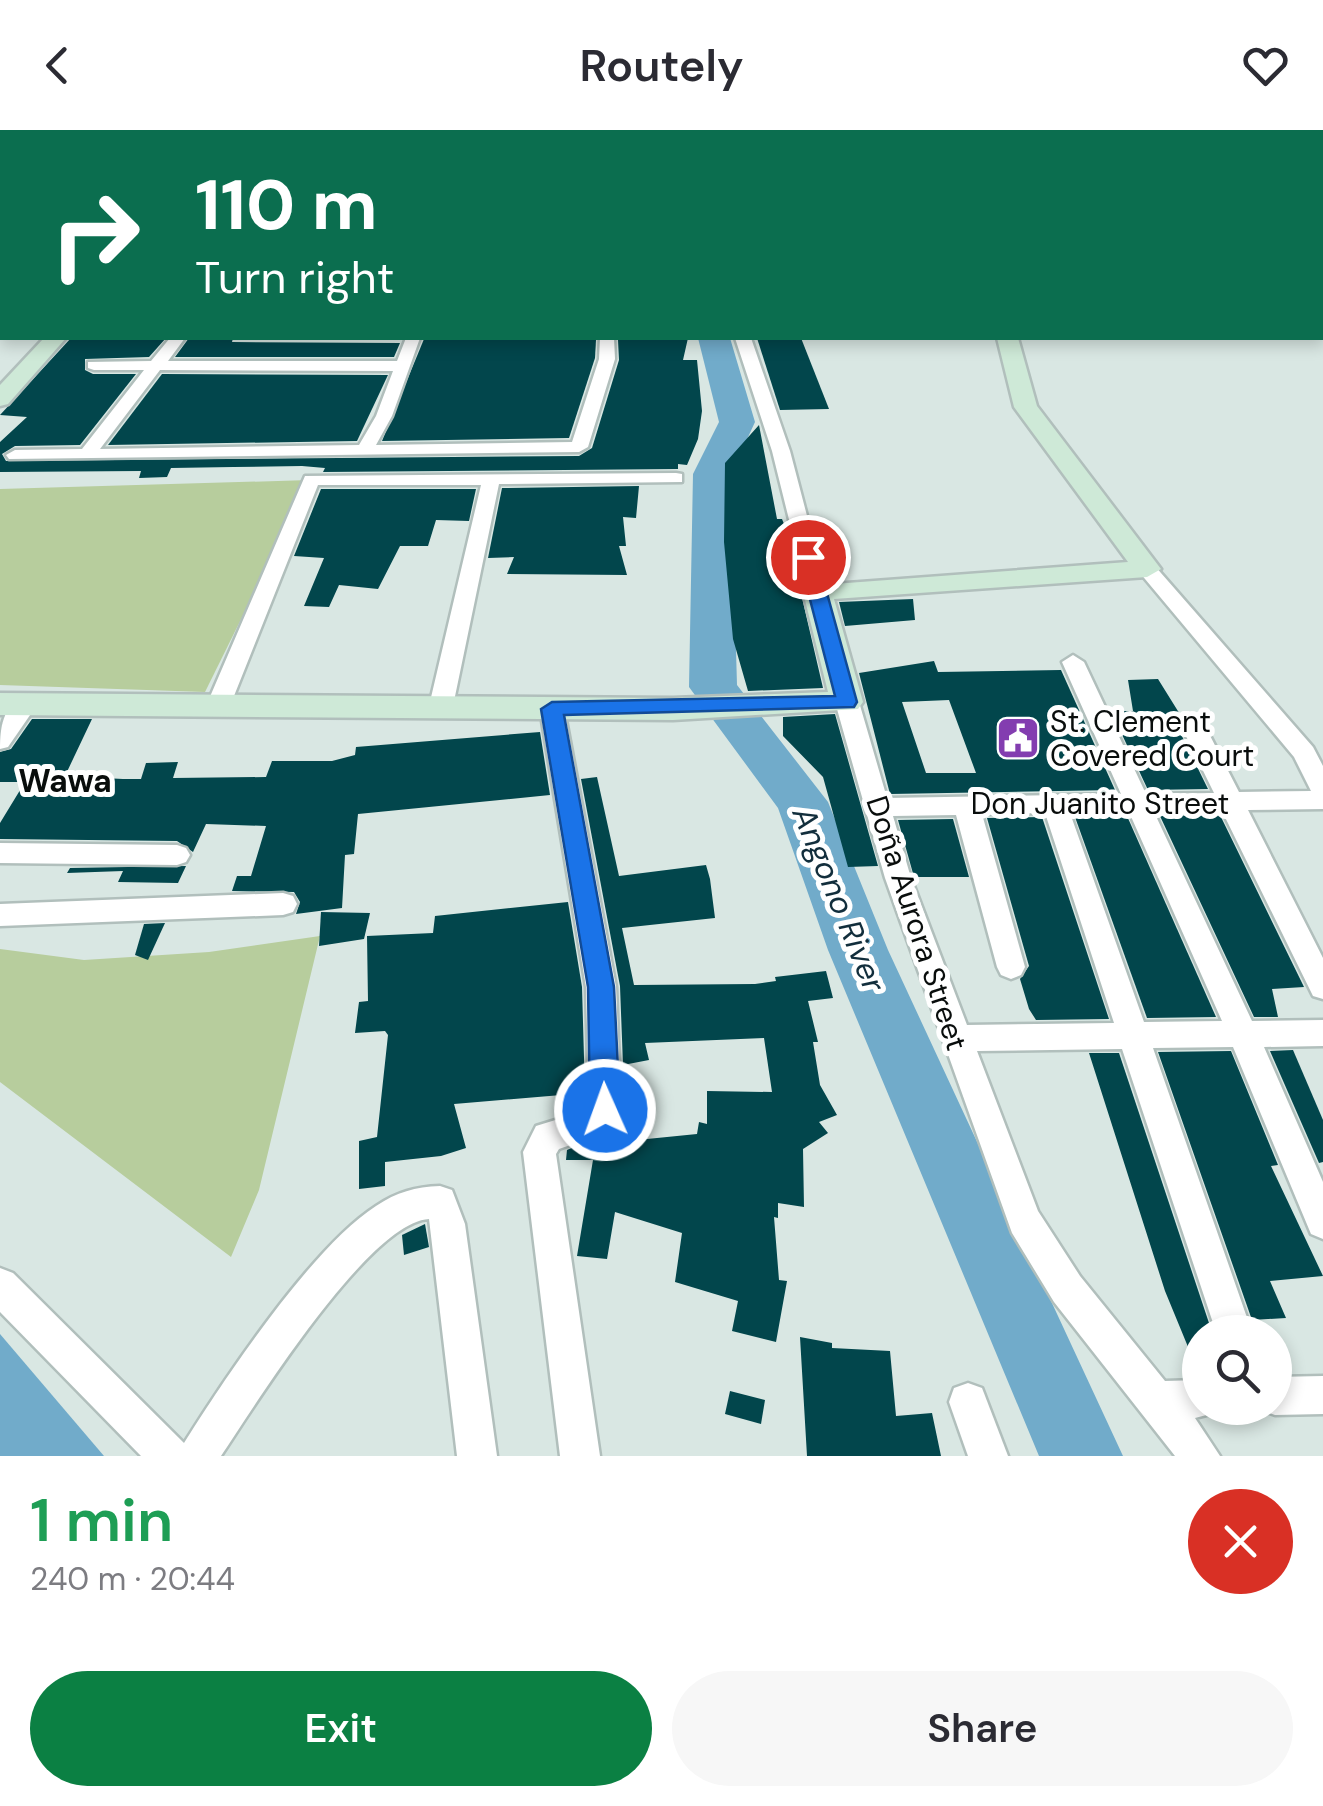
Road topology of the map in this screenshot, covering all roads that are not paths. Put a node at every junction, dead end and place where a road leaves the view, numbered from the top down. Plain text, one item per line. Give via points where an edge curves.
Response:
1 (53, 340) edge
2 (176, 340) edge
3 (412, 340) edge
4 (607, 340) edge
5 (744, 340) edge
6 (1009, 340) edge
7 (158, 365) junction
8 (94, 366) dead end
9 (402, 366) junction
10 (0, 399) edge
11 (365, 448) junction
12 (88, 454) junction
13 (15, 455) dead end
14 (676, 478) dead end
15 (491, 480) junction
16 (1147, 569) junction
17 (817, 592) junction
18 (1072, 662) dead end
19 (847, 702) junction
20 (13, 705) edge
21 (218, 706) junction
22 (441, 706) junction
23 (552, 709) junction
24 (1191, 722) dead end
25 (0, 742) edge
26 (1323, 790) edge
27 (1323, 800) edge
28 (1054, 802) junction
29 (1139, 802) junction
30 (1232, 802) junction
31 (966, 804) junction
32 (878, 807) junction
33 (0, 854) edge
34 (178, 855) dead end
35 (283, 904) dead end
36 (0, 914) edge
37 (1011, 968) dead end
38 (1323, 988) edge
39 (1323, 1032) edge
40 (1243, 1034) junction
41 (1132, 1035) junction
42 (955, 1038) junction
43 (1323, 1222) edge
44 (0, 1286) edge
45 (1228, 1315) edge
46 (1323, 1395) edge
47 (1292, 1396) edge
48 (1182, 1400) edge
49 (1155, 1401) junction
50 (968, 1402) dead end
51 (169, 1456) edge
52 (198, 1456) edge
53 (477, 1456) edge
54 (580, 1456) edge
55 (988, 1456) edge
56 (1200, 1456) edge

1 - 10 street
2 - 7 street
3 - 9 street
4 - 11 street via 607,360 579,446
5 - 17 street, Doña Aurora Street via 781,450
6 - 16 street via 1026,407
7 - 8 street
7 - 9 street
7 - 12 street
9 - 11 street
11 - 12 street
12 - 13 street
14 - 15 street
15 - 21 street via 311,480
15 - 22 street
16 - 17 street
16 - 26 street via 1304,753
17 - 19 street, Doña Aurora Street
18 - 29 street
19 - 23 street
19 - 32 street, Doña Aurora Street
20 - 21 street
20 - 25 street
21 - 22 street
22 - 23 street
23 - 54 street via 603,1016 605,1110 588,1125 548,1137 539,1152
24 - 30 street
27 - 30 street, Don Juanito Street
28 - 29 street, Don Juanito Street
28 - 31 street, Don Juanito Street
28 - 41 street
29 - 30 street, Don Juanito Street
29 - 40 street
30 - 38 street
31 - 32 street, Don Juanito Street
31 - 37 street
32 - 42 street, Doña Aurora Street
33 - 34 street
35 - 36 street
39 - 40 street
40 - 41 street
40 - 43 street
41 - 42 street
41 - 45 street
42 - 49 street, Doña Aurora Street via 1024,1221
44 - 51 street
46 - 47 street
48 - 49 street
49 - 56 street, Doña Aurora Street
50 - 55 street
52 - 53 street via 360,1240 410,1205 440,1202

